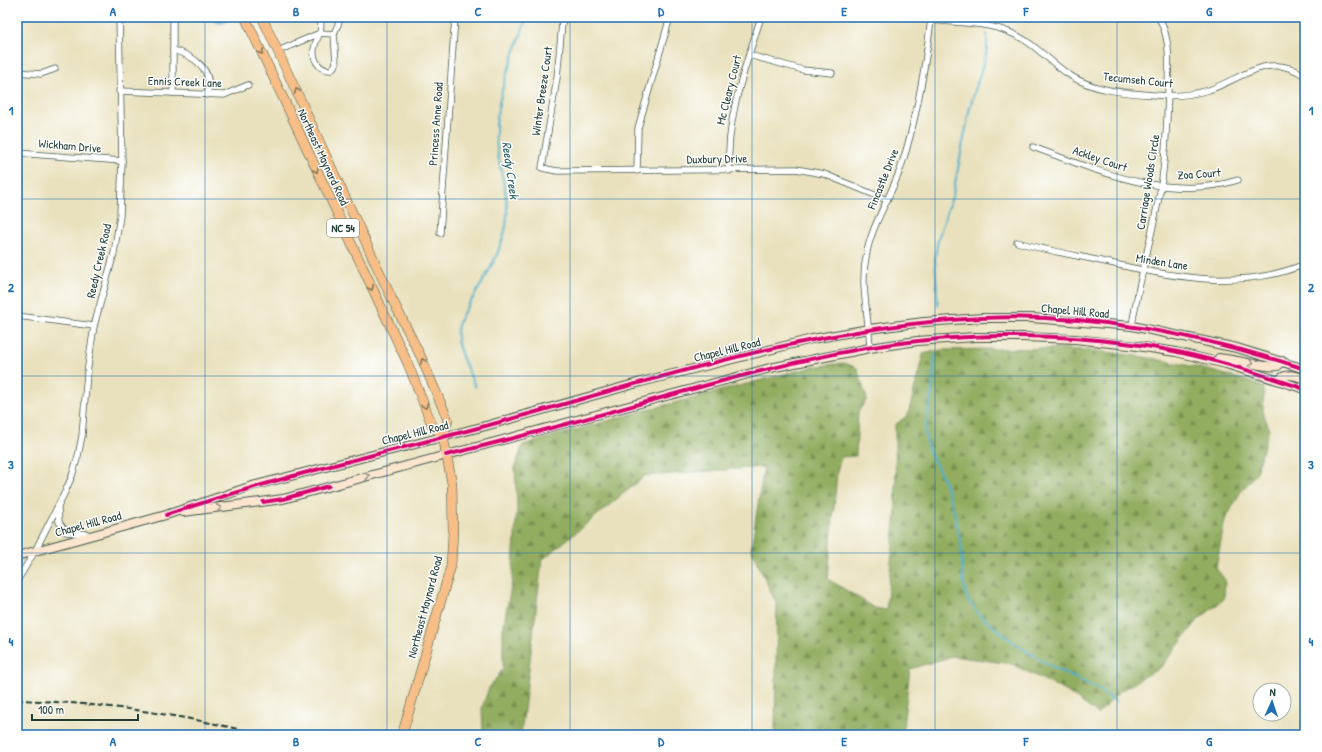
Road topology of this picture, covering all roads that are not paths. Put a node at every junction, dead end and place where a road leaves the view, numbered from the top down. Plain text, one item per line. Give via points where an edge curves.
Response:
1 (119, 17) edge
2 (173, 17) edge
3 (245, 17) edge
4 (262, 17) edge
5 (322, 17) edge
6 (341, 17) edge
7 (455, 17) edge
8 (565, 17) edge
9 (670, 17) edge
10 (761, 17) edge
11 (1159, 17) edge
12 (931, 19) edge
13 (320, 33) junction
14 (334, 34) junction
15 (173, 50) junction
16 (278, 51) junction
17 (749, 55) junction
18 (55, 69) dead end
19 (17, 72) edge
20 (832, 72) dead end
21 (1305, 76) edge
22 (248, 85) dead end
23 (119, 91) junction
24 (173, 93) junction
25 (207, 95) junction
26 (1167, 97) junction
27 (1032, 147) dead end
28 (17, 153) edge
29 (122, 161) junction
30 (542, 168) joint
31 (637, 171) junction
32 (729, 171) junction
33 (1238, 180) dead end
34 (1161, 187) junction
35 (887, 200) junction
36 (440, 232) dead end
37 (1017, 242) dead end
38 (1305, 264) edge
39 (1144, 271) junction
40 (17, 316) edge
41 (94, 326) junction
42 (1132, 326) junction
43 (869, 329) junction
44 (870, 348) junction
45 (1199, 357) junction
46 (1282, 361) junction
47 (1305, 369) edge
48 (1305, 379) edge
49 (1279, 380) junction
50 (1305, 389) edge
51 (443, 436) junction
52 (446, 455) junction
53 (59, 504) junction
54 (166, 515) junction
55 (97, 534) junction
56 (35, 551) junction
57 (17, 556) edge
58 (17, 581) edge
59 (402, 735) edge

1 - 23 street, Reedy Creek Road
2 - 15 street
3 -> 51 main road, Northeast Maynard Road / NC 54 via 405,358 432,425
4 - 16 main road, Northeast Maynard Road / NC 54
5 - 13 street
6 - 14 street
7 - 36 street, Princess Anne Road
8 - 30 street, Winter Breeze Court via 562,23 557,78
9 - 31 street via 638,128
10 - 17 street, Mc Cleary Court
11 - 26 street, Carriage Woods Circle via 1167,38
12 - 26 street, Tecumseh Court via 1002,29 1021,38 1069,75 1081,81 1105,89
12 - 35 street, Fincastle Drive via 919,100 911,133
13 - 14 street
13 - 14 street via 314,47 319,68 326,70 331,70 336,64
13 - 16 street
15 - 24 street
15 - 25 street via 186,53 198,60 208,81
51 -> 16 main road, Northeast Maynard Road / NC 54 via 448,420 433,384
17 - 20 street via 803,70
17 - 32 street, Mc Cleary Court via 730,124
18 - 19 street via 41,74
21 - 26 street, Tecumseh Court via 1290,68 1268,66 1255,69 1211,89
22 - 25 street, Ennis Creek Lane via 224,95
23 - 24 street, Ennis Creek Lane
23 - 29 street, Reedy Creek Road
24 - 25 street, Ennis Creek Lane
26 - 34 street, Carriage Woods Circle via 1167,132
27 - 34 street, Ackley Court via 1130,180
28 - 29 street, Wickham Drive
29 - 41 street, Reedy Creek Road via 118,232
30 - 31 street, Duxbury Drive via 557,171
31 - 32 street, Duxbury Drive
32 - 35 street, Duxbury Drive via 808,171 830,176
33 - 34 street, Zoa Court via 1201,187
34 - 39 street, Carriage Woods Circle
35 - 43 street, Fincastle Drive via 866,257 864,283
37 - 39 street, Minden Lane
38 - 39 street, Minden Lane via 1266,276 1232,280 1176,277
39 - 42 street, Carriage Woods Circle
40 - 41 street
41 - 53 street, Reedy Creek Road via 82,436 72,476
42 - 43 main road, Chapel Hill Road via 1032,318 983,318
42 - 46 main road, Chapel Hill Road via 1238,348
43 - 44 street, Fincastle Drive
43 - 51 main road, Chapel Hill Road via 760,352
44 - 45 main road, Chapel Hill Road via 940,339 1024,337 1076,339
44 - 52 main road, Chapel Hill Road via 770,368
45 -> 46 main road via 1238,360 1273,368
45 - 49 main road, Chapel Hill Road
46 - 47 main road, Chapel Hill Road
48 - 49 main road via 1287,375
49 - 50 main road, Chapel Hill Road
51 - 52 main road, Northeast Maynard Road / NC 54
51 - 54 main road, Chapel Hill Road via 252,486
54 -> 52 main road, Chapel Hill Road via 283,499
52 - 59 main road, Northeast Maynard Road via 452,484 451,566
53 - 55 street, Reedy Creek Road via 59,522 66,532
53 - 56 street, Reedy Creek Road
54 - 55 main road, Chapel Hill Road
55 - 56 main road, Chapel Hill Road
56 - 57 main road, Chapel Hill Road
56 - 58 street, Reedy Creek Road

